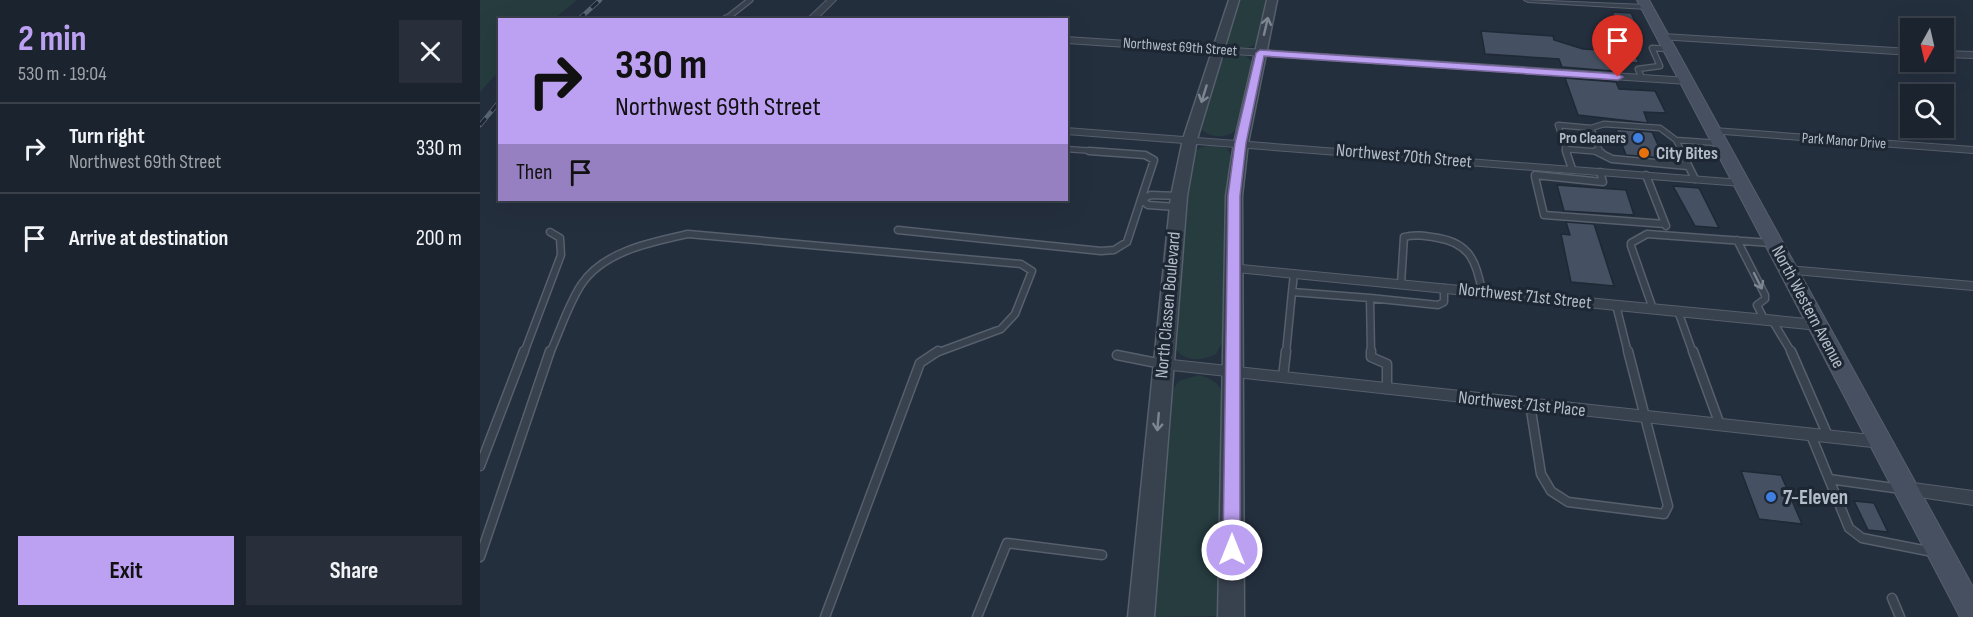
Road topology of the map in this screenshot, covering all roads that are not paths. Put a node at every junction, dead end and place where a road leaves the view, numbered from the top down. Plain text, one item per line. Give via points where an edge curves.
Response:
1 (750, 0) edge
2 (832, 0) edge
3 (1234, 0) edge
4 (1272, 0) edge
5 (1528, 0) edge
6 (1598, 2) edge
7 (1645, 3) edge
8 (727, 18) edge
9 (812, 18) edge
10 (1068, 40) edge
11 (1667, 43) junction
12 (1217, 50) junction
13 (1900, 52) edge
14 (1260, 53) junction
15 (1954, 54) edge
16 (1973, 55) edge
17 (1642, 78) junction
18 (1688, 81) junction
19 (1591, 128) junction
20 (1068, 131) edge
21 (1718, 137) junction
22 (1190, 139) junction
23 (1676, 140) junction
24 (1240, 143) junction
25 (1565, 148) junction
26 (1068, 149) edge
27 (1973, 150) edge
28 (1600, 151) junction
29 (1689, 166) junction
30 (1572, 169) junction
31 (1534, 172) junction
32 (1600, 172) junction
33 (1646, 175) junction
34 (1695, 179) junction
35 (1742, 183) junction
36 (1141, 199) junction
37 (1178, 202) junction
38 (1665, 224) junction
39 (898, 230) dead end
40 (550, 232) dead end
41 (1669, 234) junction
42 (1737, 240) junction
43 (1774, 243) junction
44 (1231, 268) junction
45 (1788, 270) junction
46 (1294, 274) junction
47 (1401, 284) junction
48 (1973, 286) edge
49 (1444, 288) junction
50 (1292, 292) junction
51 (1482, 292) junction
52 (1370, 298) junction
53 (1616, 305) junction
54 (1653, 309) junction
55 (1678, 311) junction
56 (1768, 320) junction
57 (1818, 325) junction
58 (1118, 355) dead end
59 (1163, 364) junction
60 (1232, 372) junction
61 (1283, 378) junction
62 (1387, 389) junction
63 (1530, 405) junction
64 (1644, 417) junction
65 (1720, 425) junction
66 (1811, 435) junction
67 (1828, 437) junction
68 (1881, 442) junction
69 (480, 466) edge
70 (1829, 479) junction
71 (1906, 489) junction
72 (1973, 498) edge
73 (1941, 554) junction
74 (1102, 555) dead end
75 (480, 557) edge
76 (1892, 598) dead end
77 (1973, 614) edge
78 (825, 617) edge
79 (977, 617) edge
80 (1141, 617) edge
81 (1231, 617) edge
82 (1900, 617) edge

1 - 8 lane
2 - 9 street
3 - 12 street, North Classen Boulevard
14 -> 4 street
5 - 6 street
6 - 7 street
7 - 11 main road, North Western Avenue
10 - 12 street, Northwest 69th Street
11 - 13 street
11 - 17 lane via 1652,48 1660,66 1638,69
11 - 18 main road, North Western Avenue
12 - 14 street, Northwest 69th Street
12 -> 22 street, North Classen Boulevard
14 - 17 street, Northwest 69th Street
14 - 24 street
15 - 16 street
17 - 18 street, Northwest 69th Street
18 - 21 main road, North Western Avenue
19 - 23 lane via 1604,124 1660,128
19 - 25 lane via 1558,125
19 - 28 lane
20 - 22 street, Northwest 70th Street
21 - 23 lane
21 - 27 street, Park Manor Drive
21 - 35 main road, North Western Avenue
22 - 24 street, Northwest 70th Street
22 - 37 street, North Classen Boulevard
23 - 29 lane
24 - 31 street, Northwest 70th Street
24 - 44 street
25 - 28 lane
25 - 30 lane
26 - 36 lane via 1152,157
28 - 29 lane via 1612,159
29 - 34 lane
30 - 31 street, Northwest 70th Street
30 - 32 street, Northwest 70th Street
31 - 32 lane via 1603,182
31 - 38 lane via 1544,215
32 - 33 street, Northwest 70th Street
33 - 34 street, Northwest 70th Street
33 - 38 lane
34 - 35 street, Northwest 70th Street
35 - 43 main road, North Western Avenue
36 - 37 lane via 1151,195
36 - 37 lane via 1148,205
36 - 39 lane via 1127,242 1114,250
37 - 59 street, North Classen Boulevard
38 - 41 lane
40 - 69 lane via 560,238 561,255
41 - 42 lane
41 - 54 lane via 1647,234 1631,243
42 - 43 lane
42 -> 56 lane via 1765,295 1757,305
43 - 45 main road, North Western Avenue
44 - 46 street, Northwest 71st Street
44 - 60 street
45 - 48 street
45 - 57 main road, North Western Avenue
46 - 47 street, Northwest 71st Street
46 - 50 lane
47 - 49 street, Northwest 71st Street
47 - 51 lane via 1404,237 1448,238 1459,241 1473,260
49 - 51 street, Northwest 71st Street
49 - 52 lane via 1444,302 1438,305
50 - 52 lane
50 - 61 lane
51 - 53 street, Northwest 71st Street
52 - 62 lane via 1371,357 1388,364
53 - 54 street, Northwest 71st Street
53 - 64 lane
54 - 55 street, Northwest 71st Street
55 - 56 street, Northwest 71st Street
55 - 65 lane
56 - 57 street, Northwest 71st Street
56 - 67 lane via 1786,340
57 - 68 main road, North Western Avenue
58 - 59 lane
59 - 60 street, Northwest 71st Place
59 -> 80 street, North Classen Boulevard
60 - 61 street, Northwest 71st Place
60 - 81 street
61 - 62 street, Northwest 71st Place
62 - 63 street, Northwest 71st Place
63 - 64 street, Northwest 71st Place
63 - 64 lane via 1541,474 1551,491 1568,502 1664,514 1668,506
64 - 65 street, Northwest 71st Place
65 - 66 street, Northwest 71st Place
66 - 67 street, Northwest 71st Place
66 - 70 lane
67 - 68 street, Northwest 71st Place
68 - 71 main road, North Western Avenue
70 - 71 lane
70 - 73 lane via 1849,528 1862,538
71 - 72 street
71 - 73 main road, North Western Avenue
73 - 77 main road, North Western Avenue
74 - 79 lane via 1007,543
75 - 78 lane via 550,352 582,284 606,261 650,242 688,234 1021,264 1032,271 1015,314 1001,330 940,350 920,363
76 - 82 lane

